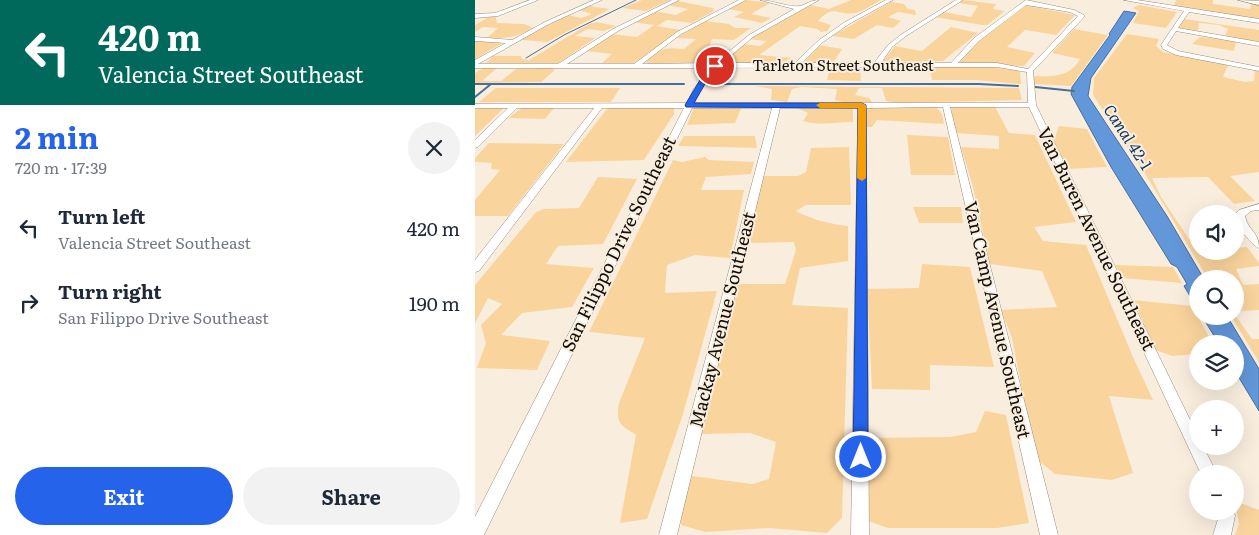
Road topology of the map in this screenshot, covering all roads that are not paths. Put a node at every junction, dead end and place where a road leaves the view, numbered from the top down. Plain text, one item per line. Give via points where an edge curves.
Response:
1 (535, 0) edge
2 (676, 0) edge
3 (743, 0) edge
4 (763, 0) edge
5 (817, 0) edge
6 (890, 0) edge
7 (960, 0) edge
8 (1127, 0) edge
9 (1241, 0) edge
10 (585, 1) edge
11 (597, 1) edge
12 (1027, 1) edge
13 (1150, 2) edge
14 (1259, 3) edge
15 (799, 8) junction
16 (1187, 10) junction
17 (475, 16) edge
18 (1259, 21) edge
19 (1174, 29) junction
20 (475, 39) edge
21 (512, 42) junction
22 (1259, 44) edge
23 (475, 65) edge
24 (559, 66) junction
25 (635, 66) junction
26 (715, 66) junction
27 (796, 66) junction
28 (875, 66) junction
29 (953, 66) junction
30 (1259, 69) edge
31 (1030, 71) junction
32 (600, 105) junction
33 (689, 105) junction
34 (777, 105) junction
35 (862, 105) junction
36 (946, 105) junction
37 (1032, 105) junction
38 (475, 106) edge
39 (515, 106) junction
40 (475, 145) edge
41 (1259, 207) edge
42 (1259, 245) edge
43 (475, 268) edge
44 (1205, 465) edge
45 (475, 534) edge
46 (669, 535) edge
47 (860, 535) edge
48 (1049, 535) edge

1 - 17 street via 496,15
2 - 24 street via 624,24
3 - 25 street via 679,33
4 - 15 street
5 - 15 street, San Filippo Drive Southeast
6 - 27 street via 821,41
7 - 28 street via 904,35 890,46
8 - 13 street
9 - 14 street
10 - 11 street
11 - 21 street
12 - 29 street via 969,46
12 - 31 street via 1080,14 1081,18
13 - 16 street
15 - 26 street, San Filippo Drive Southeast via 758,31
16 - 18 street
16 - 19 street
19 - 22 street
19 - 30 street via 1164,46 1169,50
20 - 21 street
21 - 23 street
23 - 24 street, Tarleton Street Southeast
24 - 25 street, Tarleton Street Southeast
25 - 26 street, Tarleton Street Southeast
26 - 27 street, Tarleton Street Southeast
26 - 33 street, San Filippo Drive Southeast
27 - 28 street, Tarleton Street Southeast
28 - 29 street, Tarleton Street Southeast
29 - 31 street, Tarleton Street Southeast via 997,65
31 - 37 street, Van Buren Avenue Southeast
32 - 33 street
32 - 39 street
32 - 43 street
33 - 34 street
33 - 45 street, San Filippo Drive Southeast
34 - 35 street
34 - 46 street, Mackay Avenue Southeast
35 - 36 street
35 - 47 street
36 - 37 street
36 - 48 street, Van Camp Avenue Southeast
37 - 44 street, Van Buren Avenue Southeast
38 - 39 street
39 - 40 street
41 - 42 street via 1246,209 1239,216

